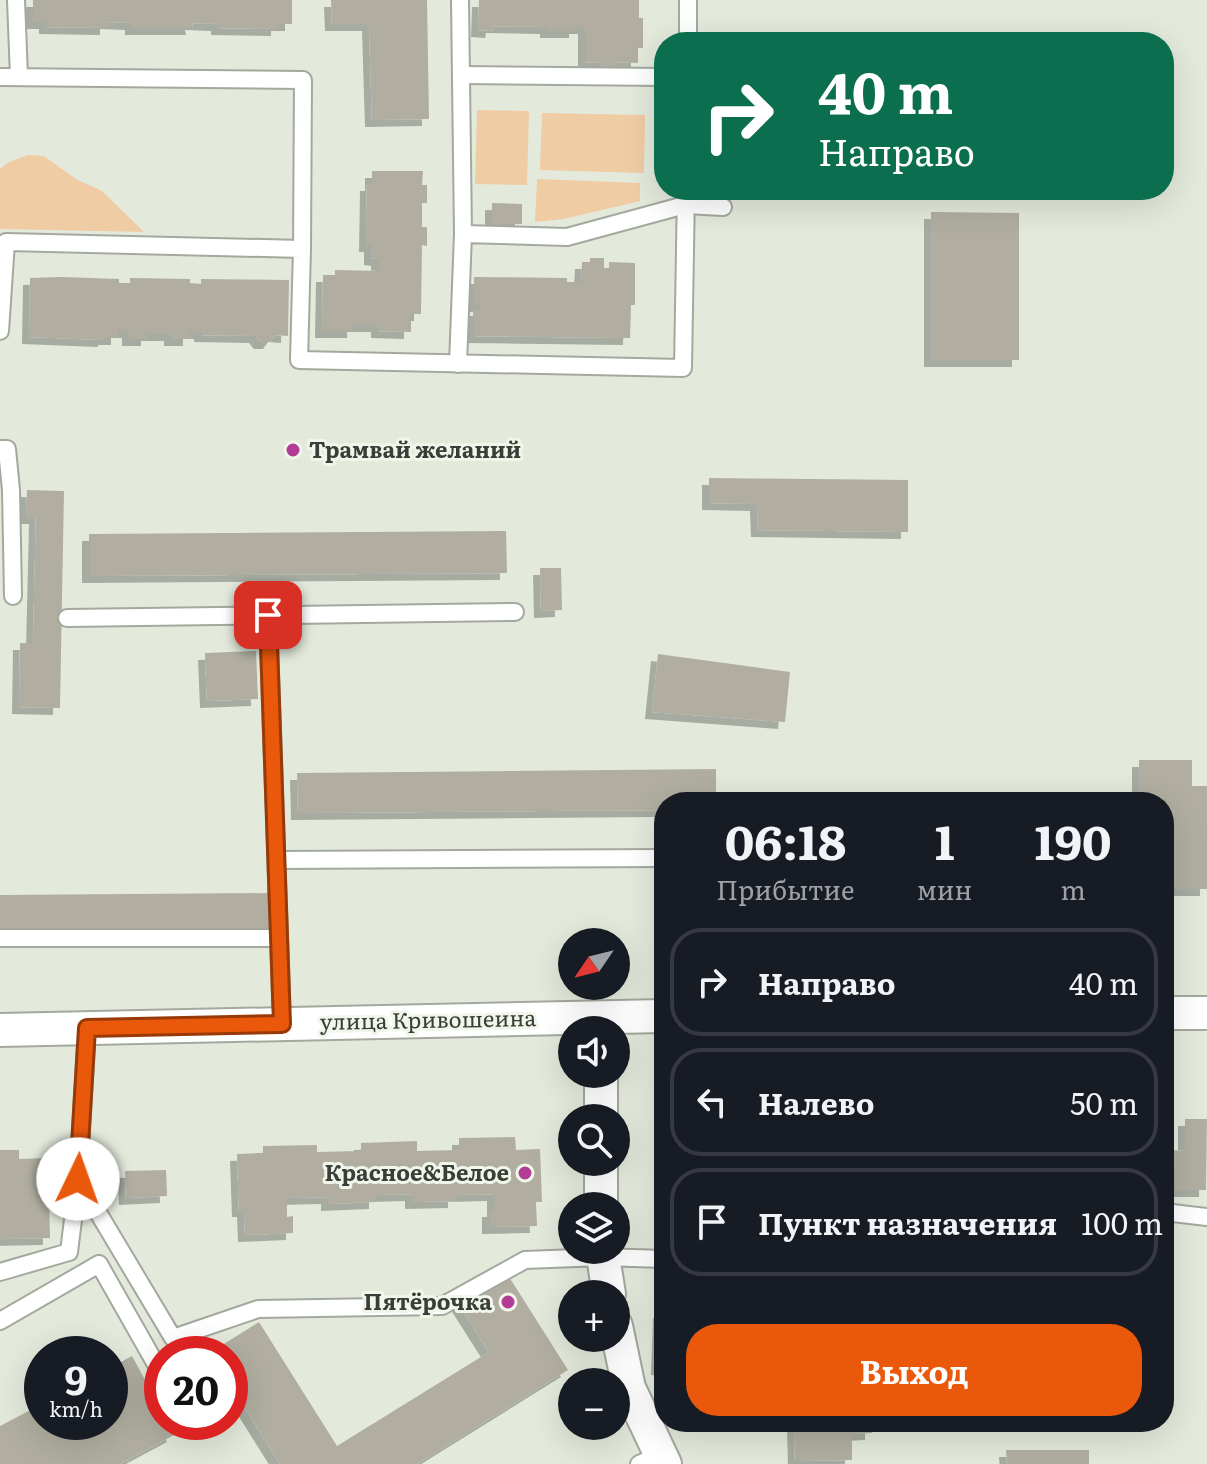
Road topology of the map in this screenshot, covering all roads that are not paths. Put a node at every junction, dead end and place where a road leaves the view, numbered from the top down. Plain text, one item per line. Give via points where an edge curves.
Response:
1 (16, 0) edge
2 (460, 0) edge
3 (688, 0) edge
4 (688, 32) edge
5 (461, 75) junction
6 (0, 77) edge
7 (19, 77) junction
8 (654, 77) edge
9 (677, 200) edge
10 (686, 200) edge
11 (697, 200) edge
12 (723, 207) dead end
13 (463, 234) junction
14 (3, 242) edge
15 (302, 249) junction
16 (0, 331) edge
17 (458, 364) junction
18 (0, 449) edge
19 (13, 596) dead end
20 (515, 612) dead end
21 (268, 615) junction
22 (67, 618) dead end
23 (654, 858) edge
24 (277, 860) junction
25 (0, 938) edge
26 (279, 938) junction
27 (1174, 1013) edge
28 (1207, 1013) edge
29 (654, 1017) edge
30 (630, 1020) edge
31 (558, 1023) edge
32 (282, 1024) junction
33 (87, 1028) junction
34 (0, 1030) edge
35 (78, 1179) junction
36 (1174, 1213) edge
37 (1207, 1217) edge
38 (630, 1256) edge
39 (558, 1257) edge
40 (654, 1258) edge
41 (0, 1272) edge
42 (0, 1321) edge
43 (144, 1343) edge
44 (621, 1352) edge
45 (654, 1461) edge

1 - 7 lane
2 - 5 lane
3 - 4 lane
5 - 8 lane
5 - 13 lane
6 - 7 lane
7 - 15 lane via 303,80
9 - 13 lane via 567,237
10 - 17 lane via 683,368
11 - 12 lane
13 - 17 lane
14 - 15 lane
14 - 16 lane
15 - 17 lane via 299,360
18 - 19 lane via 7,449 11,490
20 - 21 lane
21 - 22 lane
21 - 24 lane
23 - 24 lane
24 - 26 lane
25 - 26 lane
26 - 32 lane
27 - 28 street
29 - 30 street, улица Кривошеина
31 - 32 street, улица Кривошеина
32 - 33 street, улица Кривошеина
33 - 34 street, улица Кривошеина
33 - 35 lane
35 - 39 lane via 173,1338 258,1309 442,1306 525,1260
35 - 41 lane via 69,1252
36 - 37 lane
38 - 40 lane
42 - 43 lane via 99,1264
44 - 45 street

